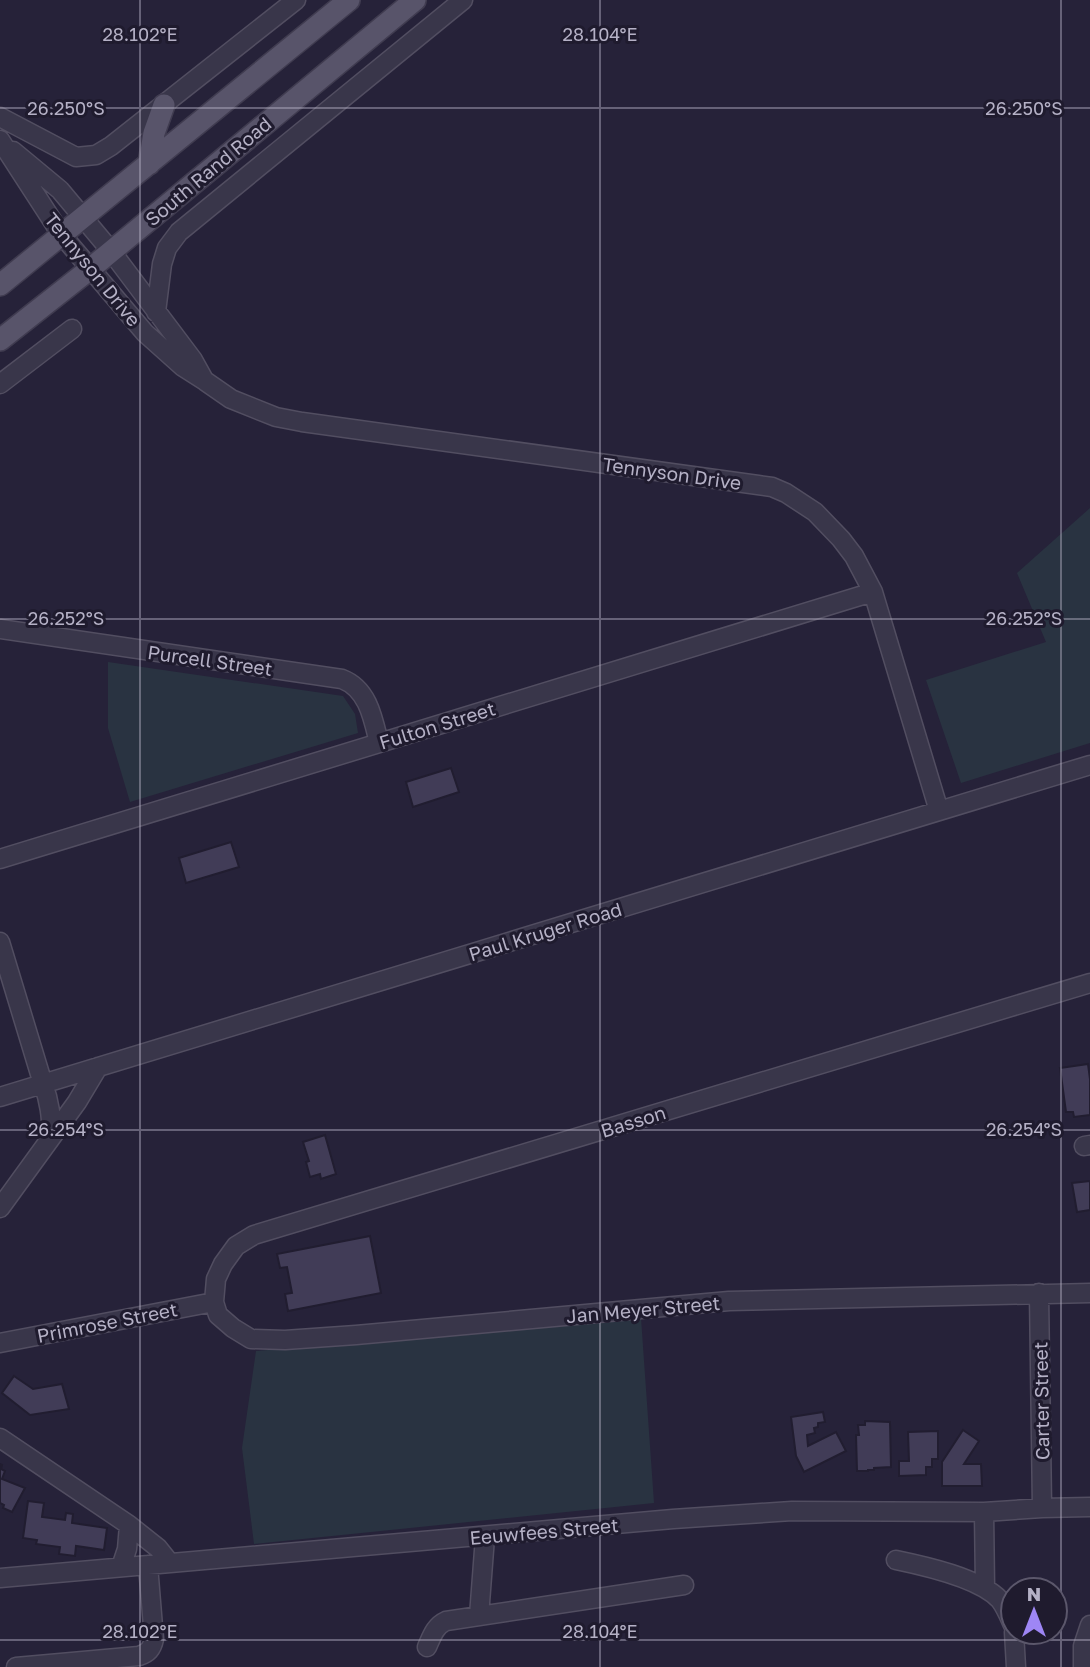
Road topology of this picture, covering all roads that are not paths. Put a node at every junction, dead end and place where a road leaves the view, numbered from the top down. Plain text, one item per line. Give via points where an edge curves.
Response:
1 (296, 0) edge
2 (349, 0) edge
3 (415, 0) edge
4 (463, 0) edge
5 (164, 105) junction
6 (0, 117) edge
7 (0, 140) edge
8 (149, 164) junction
9 (82, 218) junction
10 (61, 234) junction
11 (111, 251) junction
12 (90, 269) junction
13 (0, 285) edge
14 (156, 312) junction
15 (72, 329) dead end
16 (0, 340) edge
17 (205, 381) junction
18 (0, 384) edge
19 (873, 592) junction
20 (0, 629) edge
21 (379, 743) junction
22 (1090, 765) edge
23 (939, 811) junction
24 (0, 859) edge
25 (0, 943) edge
26 (1090, 983) edge
27 (98, 1067) junction
28 (43, 1084) junction
29 (0, 1097) edge
30 (52, 1135) junction
31 (0, 1208) edge
32 (1039, 1293) junction
33 (1090, 1293) edge
34 (214, 1302) junction
35 (0, 1343) edge
36 (0, 1438) edge
37 (1090, 1507) edge
38 (1042, 1508) junction
39 (984, 1512) junction
40 (129, 1525) junction
41 (485, 1536) junction
42 (896, 1560) dead end
43 (170, 1563) junction
44 (148, 1565) junction
45 (121, 1567) junction
46 (0, 1578) edge
47 (684, 1585) dead end
48 (985, 1588) junction
49 (999, 1600) edge
50 (479, 1616) junction
51 (1090, 1625) edge
52 (1015, 1646) edge
53 (427, 1647) dead end
54 (16, 1667) edge
55 (25, 1667) edge
56 (1016, 1667) edge
57 (1083, 1667) edge

1 - 5 street
2 - 8 main road
3 - 11 main road, South Rand Road
4 - 14 street via 179,232 162,264
5 - 6 street via 111,146 86,157 64,152
5 - 8 main road
7 - 9 street, Tennyson Drive via 60,190
7 - 10 street, Tennyson Drive
8 - 9 main road
9 - 10 main road
9 - 11 street, Tennyson Drive
10 - 12 street, Tennyson Drive
10 - 13 main road
11 - 12 main road, South Rand Road
11 - 14 street, Tennyson Drive
12 - 16 main road, South Rand Road
12 - 17 street, Tennyson Drive via 145,333
14 - 17 street, Tennyson Drive
15 - 18 street
17 - 19 street, Tennyson Drive via 231,399 276,417 772,487 802,503 828,525 854,556
19 - 21 street, Fulton Street
19 - 23 street, Tennyson Drive
20 - 21 street, Purcell Street via 342,679 361,692
21 - 24 street, Fulton Street
22 - 23 street, Paul Kruger Road
23 - 27 street, Paul Kruger Road
25 - 28 street
26 - 34 street, Basson via 254,1236 236,1246 223,1264
27 - 28 street, Paul Kruger Road
27 - 30 street
28 - 29 street, Paul Kruger Road
28 - 30 street
30 - 31 street
32 - 33 street, Jan Meyer Street
32 - 34 street, Jan Meyer Street via 729,1301 285,1340 251,1339 218,1315
32 - 38 street, Carter Street
34 - 35 street, Primrose Street
36 - 40 street
37 - 38 street, Eeuwfees Street
38 - 39 street, Eeuwfees Street
39 - 41 street, Eeuwfees Street via 792,1511
39 - 48 street
40 - 43 street
40 - 45 street
41 - 43 street, Eeuwfees Street
41 - 50 street
42 - 48 street via 928,1566
43 - 44 street, Eeuwfees Street
44 - 45 street, Eeuwfees Street
44 - 55 street via 153,1639 147,1654
45 - 46 street, Eeuwfees Street
47 - 50 street
48 - 49 street
50 - 53 street via 446,1620
51 - 57 street
52 - 56 street
54 - 55 street

